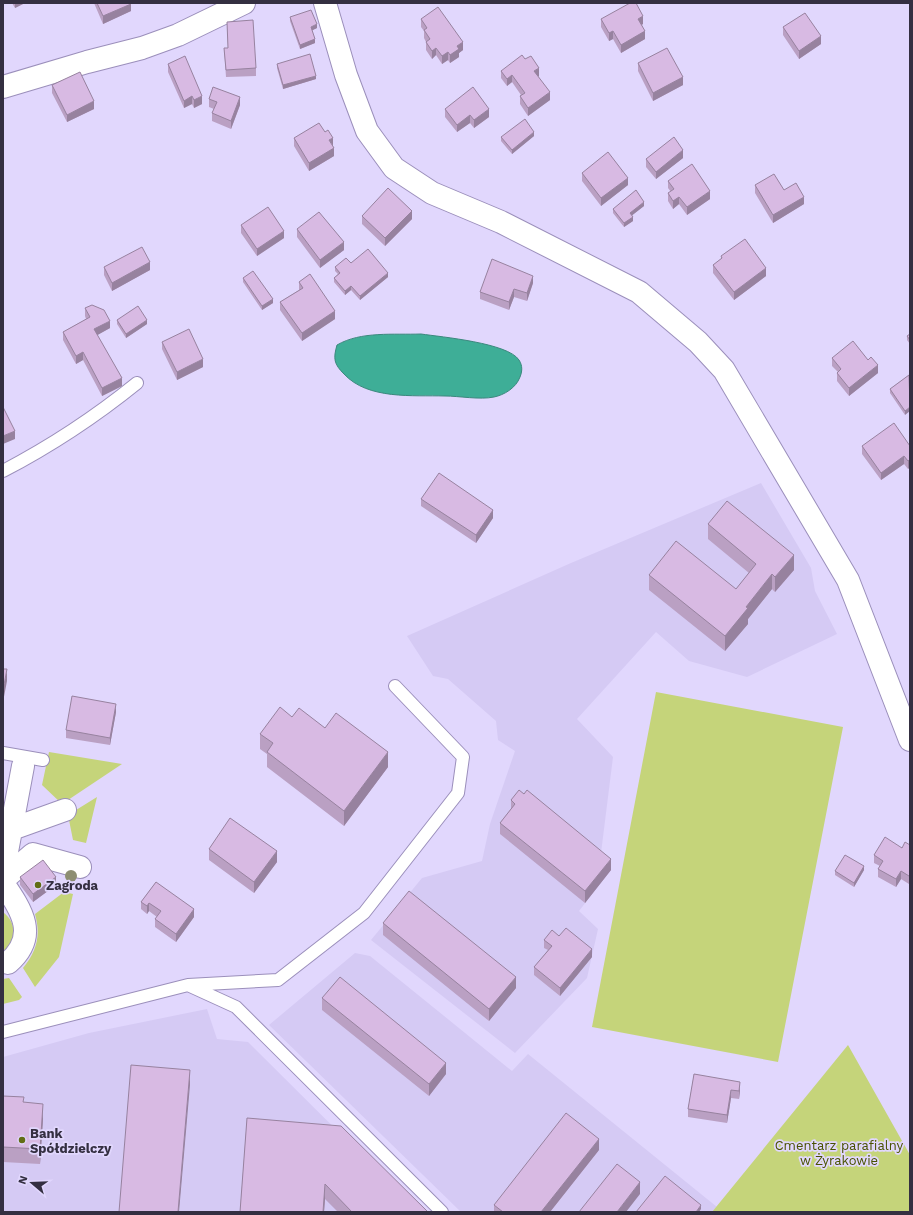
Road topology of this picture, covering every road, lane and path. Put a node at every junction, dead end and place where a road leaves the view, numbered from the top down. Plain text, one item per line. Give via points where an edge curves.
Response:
1 (244, 3) edge
2 (325, 3) edge
3 (3, 87) edge
4 (137, 383) dead end
5 (3, 470) edge
6 (395, 686) dead end
7 (910, 740) edge
8 (3, 753) edge
9 (33, 763) joint
10 (65, 810) dead end
11 (7, 825) edge
12 (80, 867) dead end
13 (3, 873) edge
14 (3, 880) edge
15 (3, 883) edge
16 (9, 968) edge
17 (188, 985) junction
18 (3, 1032) edge
19 (442, 1212) edge

1 - 3 street via 178,35 142,48
2 - 7 street via 346,75 367,131 394,168 432,193 501,222 639,292 698,342 724,370 848,580
4 - 5 lane via 101,413
6 - 17 lane via 463,757 458,793 364,913 278,980
8 - 9 lane
9 - 11 street
10 - 11 street
11 - 13 street
12 - 14 street via 33,854
15 - 16 street via 18,906 26,934 23,945
17 - 18 lane
17 - 19 lane via 236,1007

